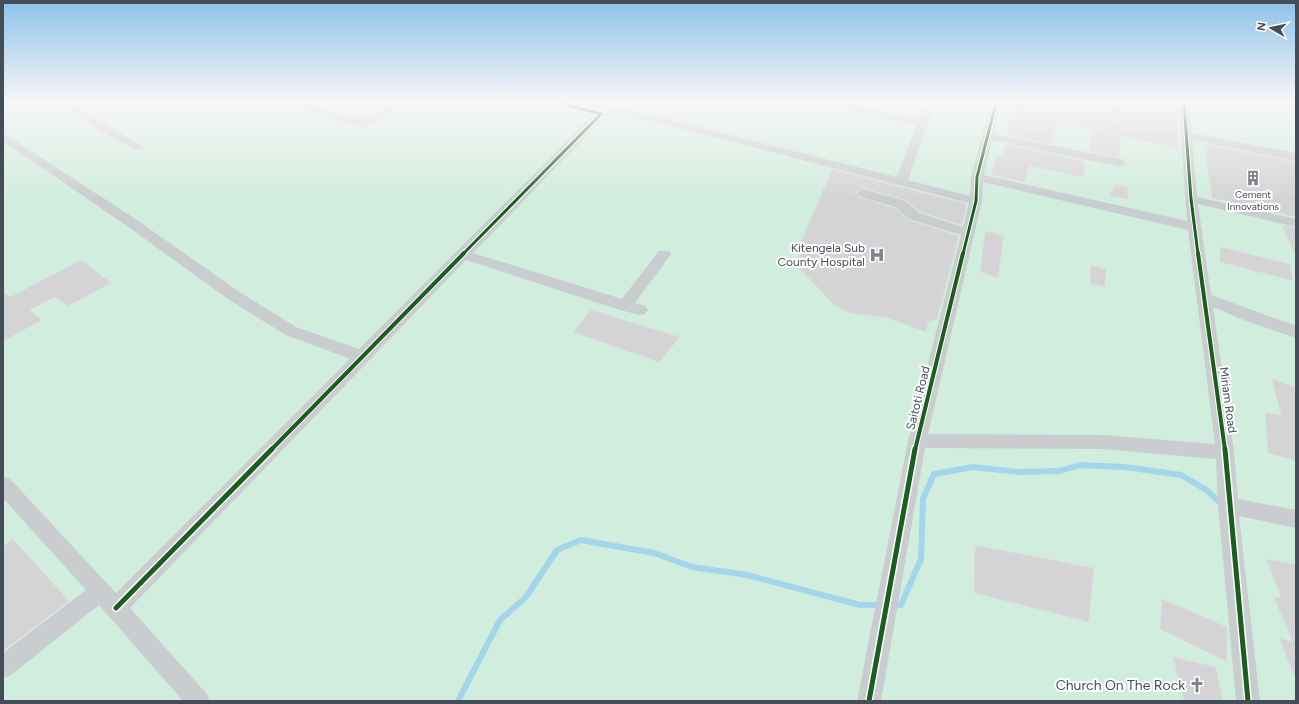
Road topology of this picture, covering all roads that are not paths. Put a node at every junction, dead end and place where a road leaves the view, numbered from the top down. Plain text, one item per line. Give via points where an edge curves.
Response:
1 (1187, 135) edge
2 (3, 136) edge
3 (117, 136) edge
4 (580, 136) edge
5 (720, 136) edge
6 (918, 136) edge
7 (988, 136) joint
8 (1191, 136) edge
9 (138, 147) dead end
10 (1296, 156) edge
11 (1121, 163) dead end
12 (977, 177) junction
13 (901, 182) junction
14 (863, 193) dead end
15 (1191, 199) junction
16 (976, 200) junction
17 (1296, 223) edge
18 (1194, 227) junction
19 (968, 233) junction
20 (664, 254) dead end
21 (464, 255) junction
22 (1204, 298) junction
23 (625, 306) junction
24 (640, 310) dead end
25 (1296, 332) edge
26 (363, 358) junction
27 (917, 441) junction
28 (1225, 452) junction
29 (3, 485) edge
30 (1228, 505) junction
31 (1296, 520) edge
32 (101, 591) junction
33 (116, 608) junction
34 (3, 667) edge
35 (198, 701) edge
36 (869, 701) edge
37 (1248, 701) edge

1 - 15 street, Miriam Road
2 - 26 street via 233,295 291,331
3 - 9 street
4 - 21 street
5 - 13 street
6 - 13 street
7 - 11 street
7 - 12 street, Saitoti Road
8 - 10 street
12 - 16 street, Saitoti Road
12 - 18 street
13 - 16 street
14 - 19 street via 900,204 914,216
15 - 17 street
15 - 18 street, Miriam Road
16 - 19 street, Saitoti Road
18 - 22 street, Miriam Road
19 - 27 street, Saitoti Road
20 - 23 street
21 - 23 street
21 - 26 street
22 - 25 street
22 - 28 street, Miriam Road
23 - 24 street
26 - 33 street
27 - 28 street via 1102,442
27 - 36 street, Saitoti Road
28 - 30 street, Miriam Road
29 - 32 street
30 - 31 street
30 - 37 street, Miriam Road
32 - 33 street
32 - 34 street
33 - 35 street

